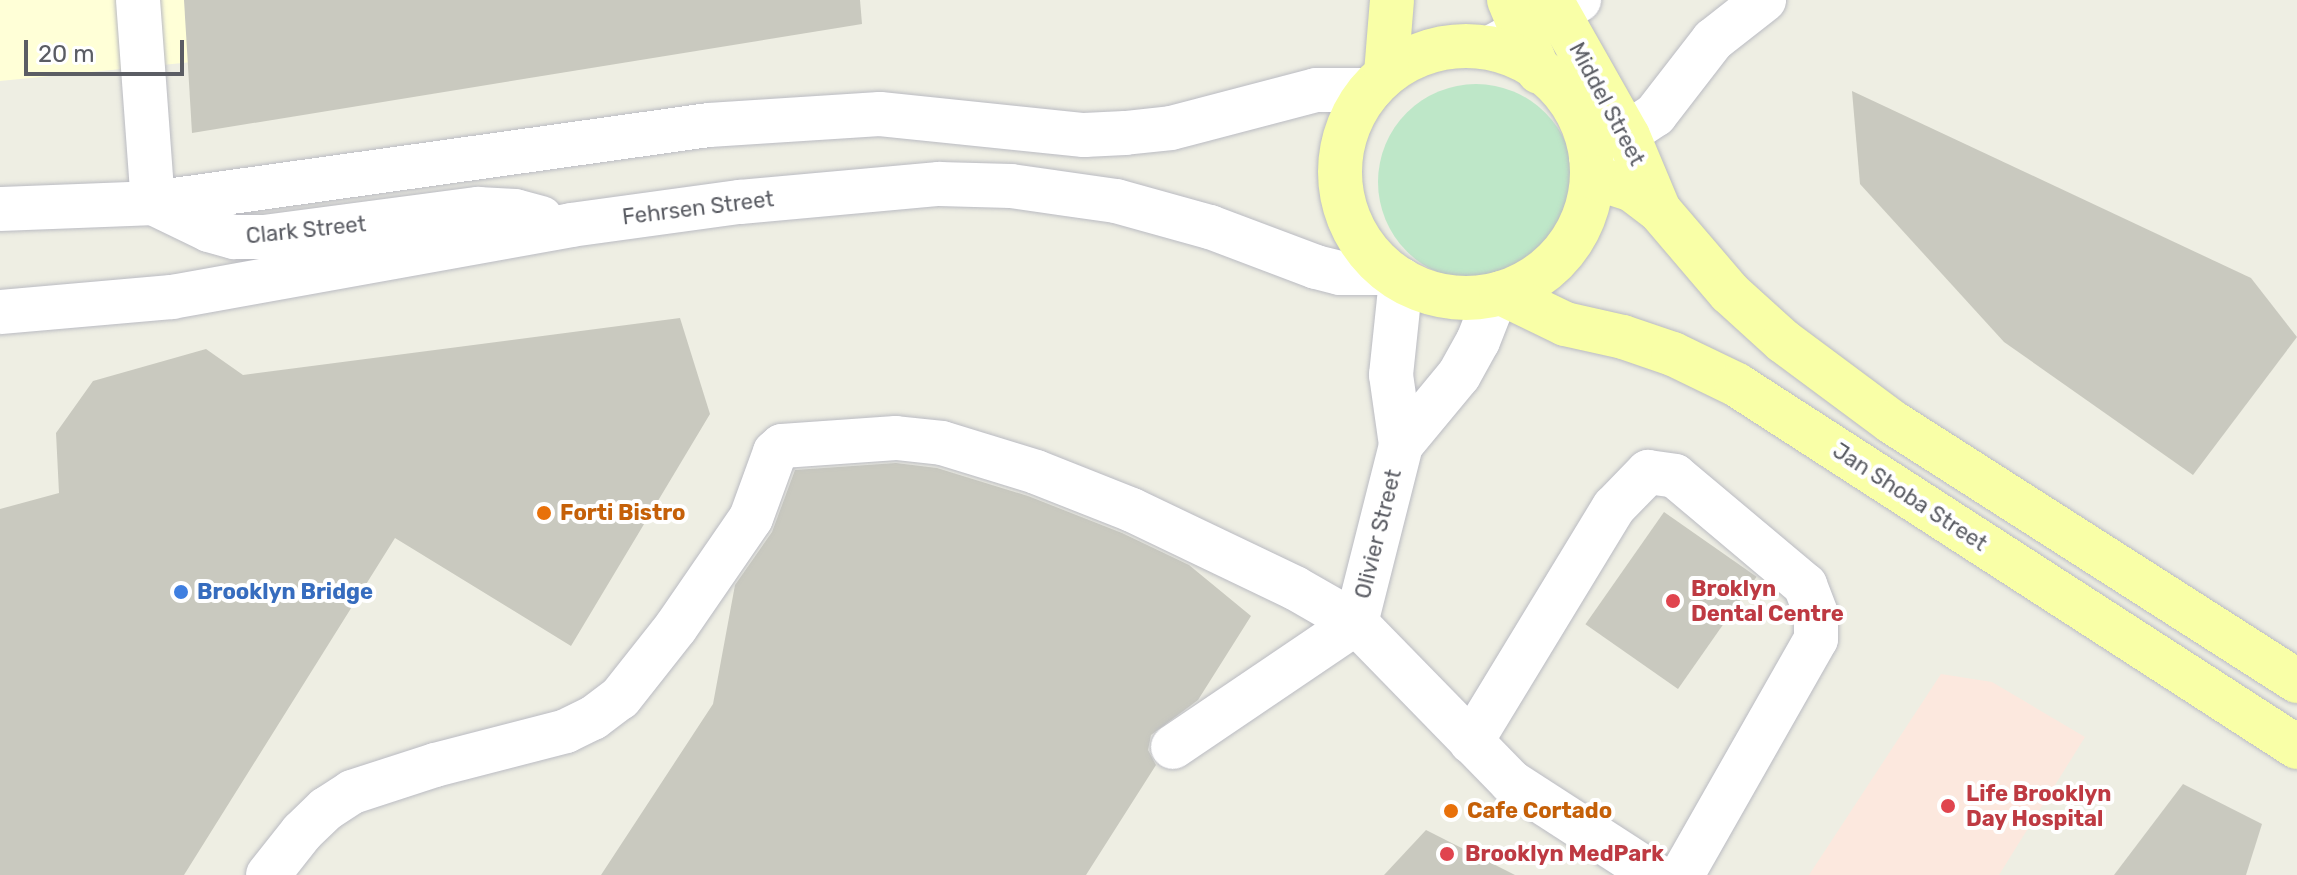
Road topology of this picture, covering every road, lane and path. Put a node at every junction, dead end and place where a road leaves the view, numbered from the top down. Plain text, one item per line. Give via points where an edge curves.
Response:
1 (138, 0) edge
2 (1392, 0) edge
3 (1764, 0) edge
4 (1535, 15) edge
5 (1378, 82) junction
6 (1604, 156) junction
7 (153, 203) junction
8 (0, 209) edge
9 (571, 225) junction
10 (1395, 276) junction
11 (1499, 294) junction
12 (0, 312) edge
13 (1401, 445) junction
14 (1356, 623) junction
15 (2297, 681) edge
16 (1471, 742) junction
17 (1173, 747) dead end
18 (2297, 747) edge
19 (268, 875) edge
20 (1655, 875) edge
21 (1682, 875) edge

1 - 7 street
2 - 5 main road
3 - 6 street via 1713,40 1655,115
4 - 5 main road via 1419,54
4 - 6 main road, Middel Street
4 - 6 main road via 1539,72 1560,86
5 - 7 street via 1316,90 1171,128 1125,133 1084,135 880,114 709,125
5 - 10 main road via 1351,119 1341,152 1340,186 1348,219 1366,249
6 - 11 main road via 1579,227 1565,249 1525,283
6 - 15 main road via 1730,293 1836,382
7 - 8 street
7 - 9 street, Clark Street via 234,237 478,209 515,211
9 - 10 street, Fehrsen Street via 845,190 1011,186 1063,191 1162,213 1340,273
9 - 12 street, Fehrsen Street via 172,297
10 - 11 main road via 1440,296
10 - 13 street, Olivier Street via 1391,375
11 - 13 street, Olivier Street via 1459,375
11 - 18 main road, Jan Shoba Street via 1565,324 1673,354 1737,385
13 - 14 street, Olivier Street
14 - 16 street
14 - 17 street
14 - 19 street via 1132,510 942,443 896,438 782,446 775,452 751,518 620,698 566,731 352,792 302,832
16 - 20 street via 1511,782
16 - 21 street via 1614,507 1648,472 1675,476 1805,585 1816,614 1816,639

